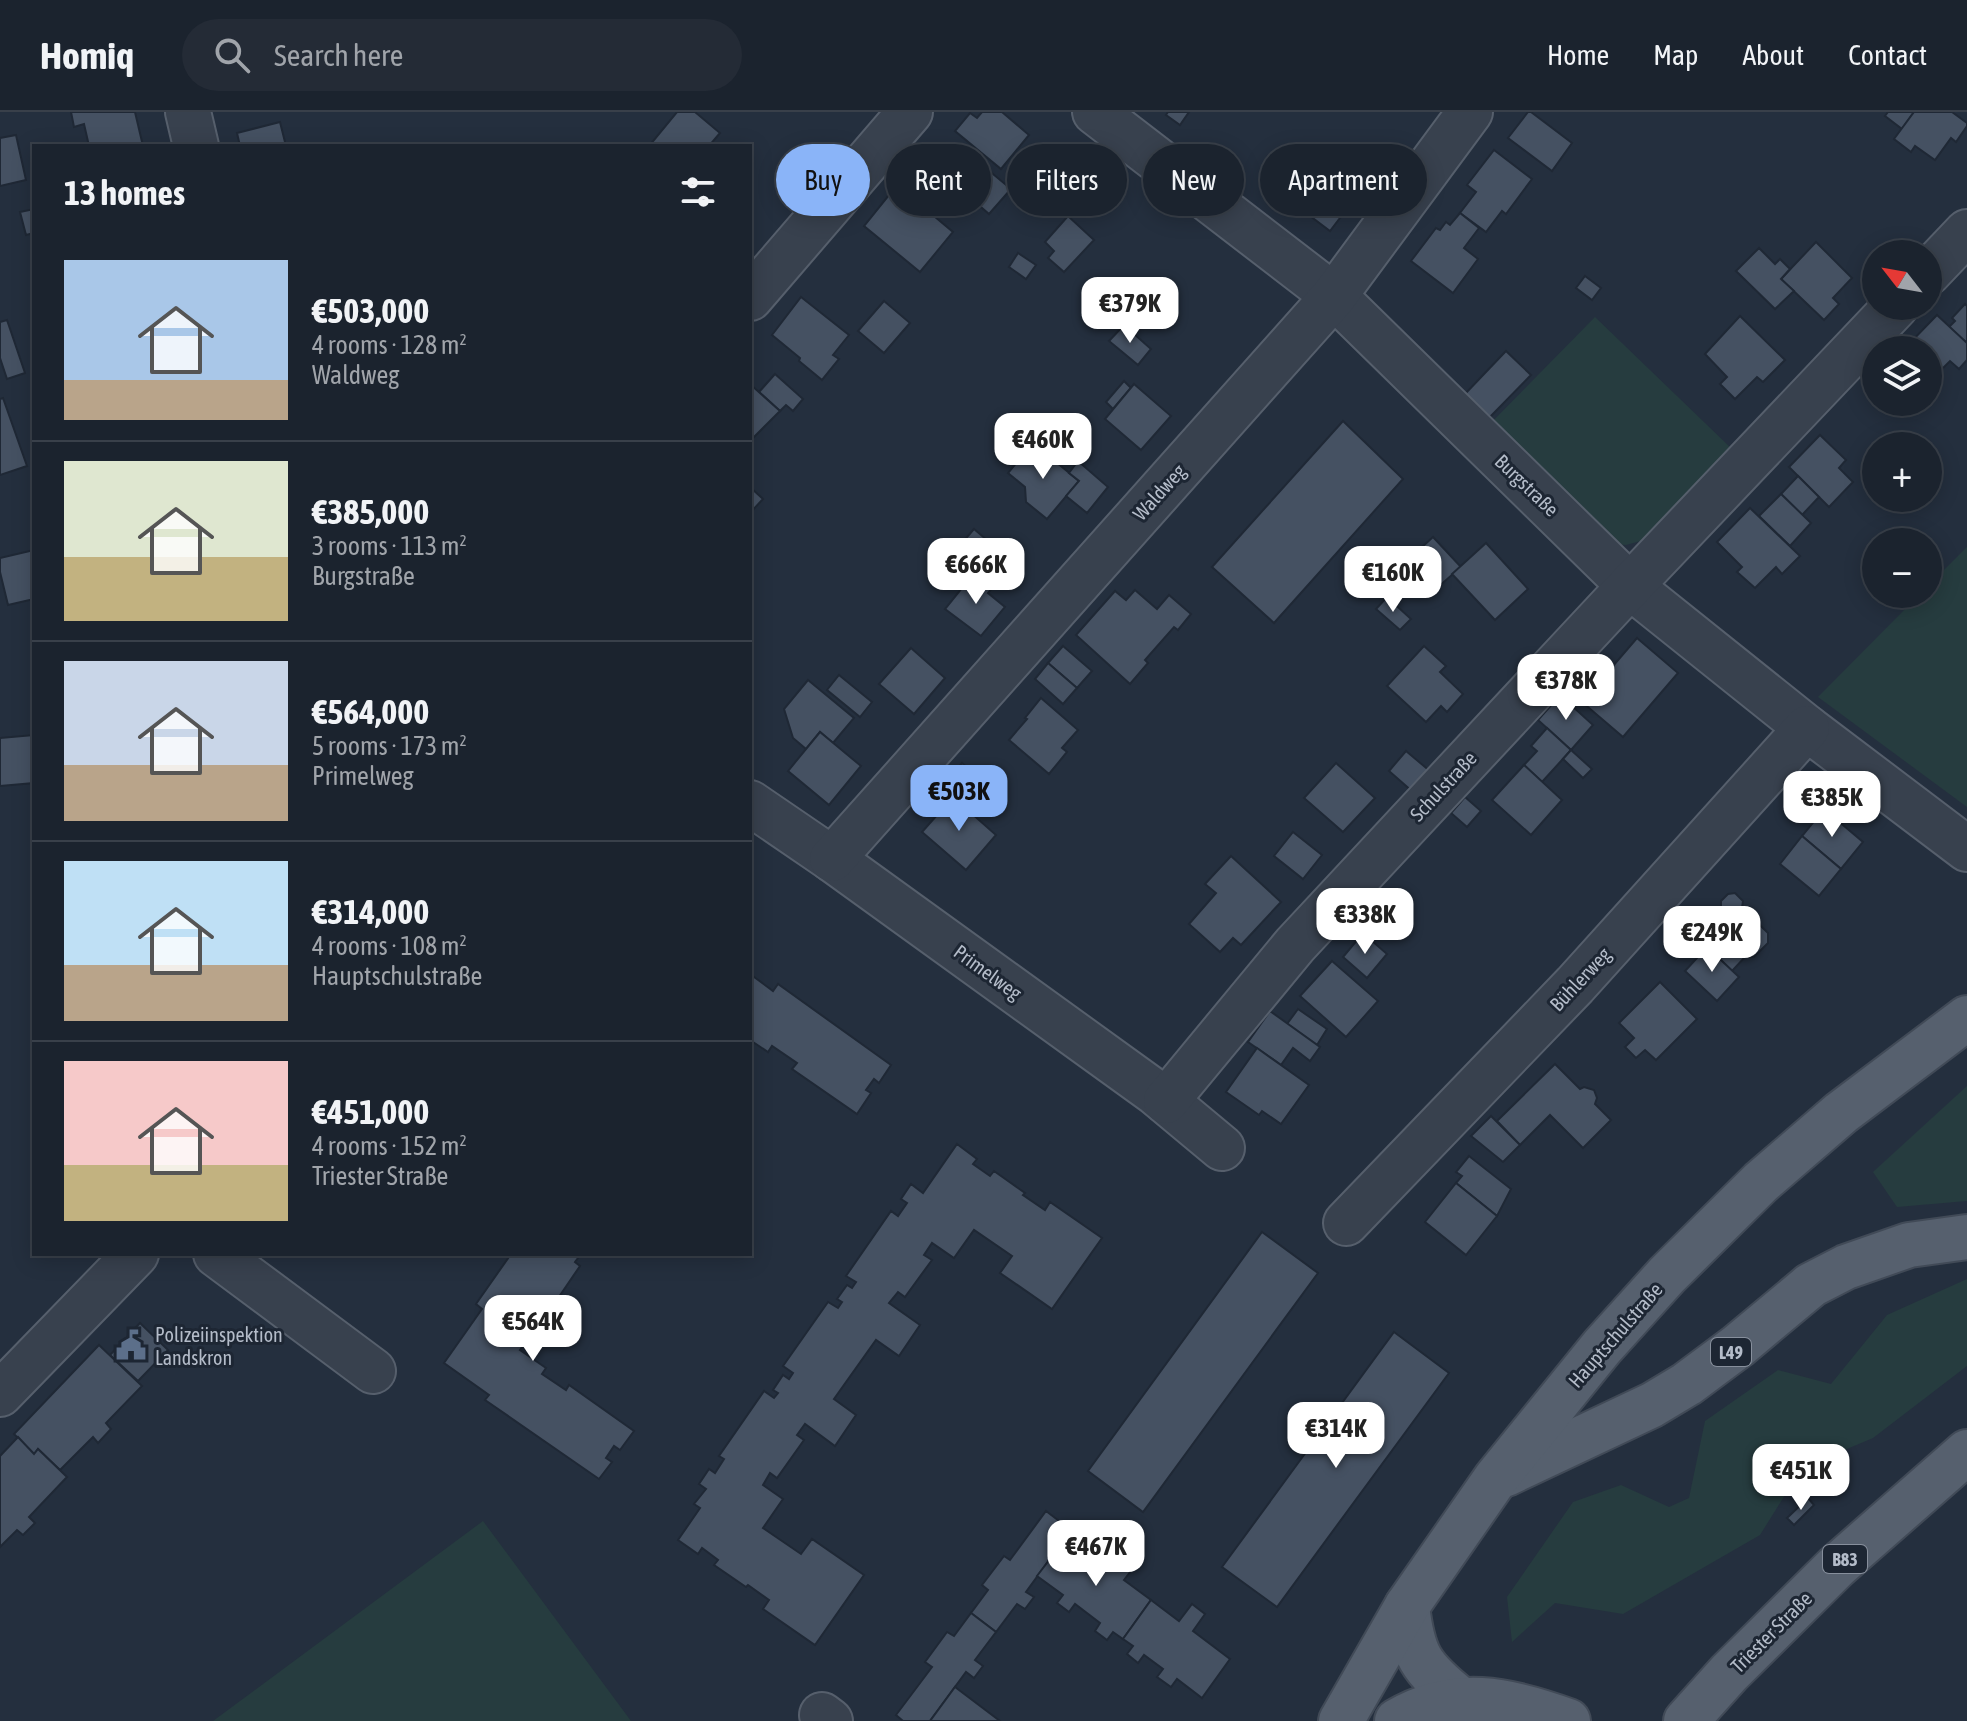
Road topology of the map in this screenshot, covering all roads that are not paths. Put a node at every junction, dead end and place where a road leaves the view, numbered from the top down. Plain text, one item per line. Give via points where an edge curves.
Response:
1 (188, 112) edge
2 (910, 112) edge
3 (1095, 112) edge
4 (1470, 112) edge
5 (196, 144) edge
6 (1967, 232) edge
7 (1942, 258) edge
8 (752, 296) edge
9 (1334, 296) junction
10 (1883, 320) edge
11 (1631, 587) junction
12 (1807, 728) junction
13 (752, 804) edge
14 (1967, 849) edge
15 (832, 859) junction
16 (1967, 1018) edge
17 (1166, 1101) junction
18 (1222, 1148) dead end
19 (1346, 1223) dead end
20 (1967, 1237) edge
21 (134, 1256) edge
22 (219, 1256) edge
23 (373, 1371) dead end
24 (0, 1394) edge
25 (1967, 1452) edge
26 (1496, 1478) junction
27 (1407, 1606) junction
28 (1460, 1699) junction
29 (1341, 1721) edge
30 (1397, 1721) edge
31 (1568, 1721) edge
32 (1686, 1721) edge

1 - 5 street
2 - 8 street
3 - 9 street, Burgstraße
4 - 9 street, Waldweg
6 - 7 street
9 - 11 street, Burgstraße
9 - 15 street, Waldweg
10 - 11 street, Schulstraße
11 - 12 street, Burgstraße
11 - 17 street, Schulstraße via 1295,945
12 - 14 street, Burgstraße
12 - 19 street, Bühlerweg via 1575,985
13 - 15 street, Primelweg
15 - 17 street, Primelweg
16 - 26 main road, Hauptschulstraße via 1841,1113 1761,1182 1648,1295
17 - 18 street, Primelweg
20 - 26 main road, L49 via 1909,1245 1846,1267 1811,1285 1687,1384
21 - 24 street
22 - 23 street
25 - 32 main road, Triester Straße / B83 via 1836,1567
26 - 27 main road, Hauptschulstraße
27 - 28 main road via 1421,1662
27 - 29 main road, Hauptschulstraße
28 - 30 main road
28 - 31 main road via 1531,1707

